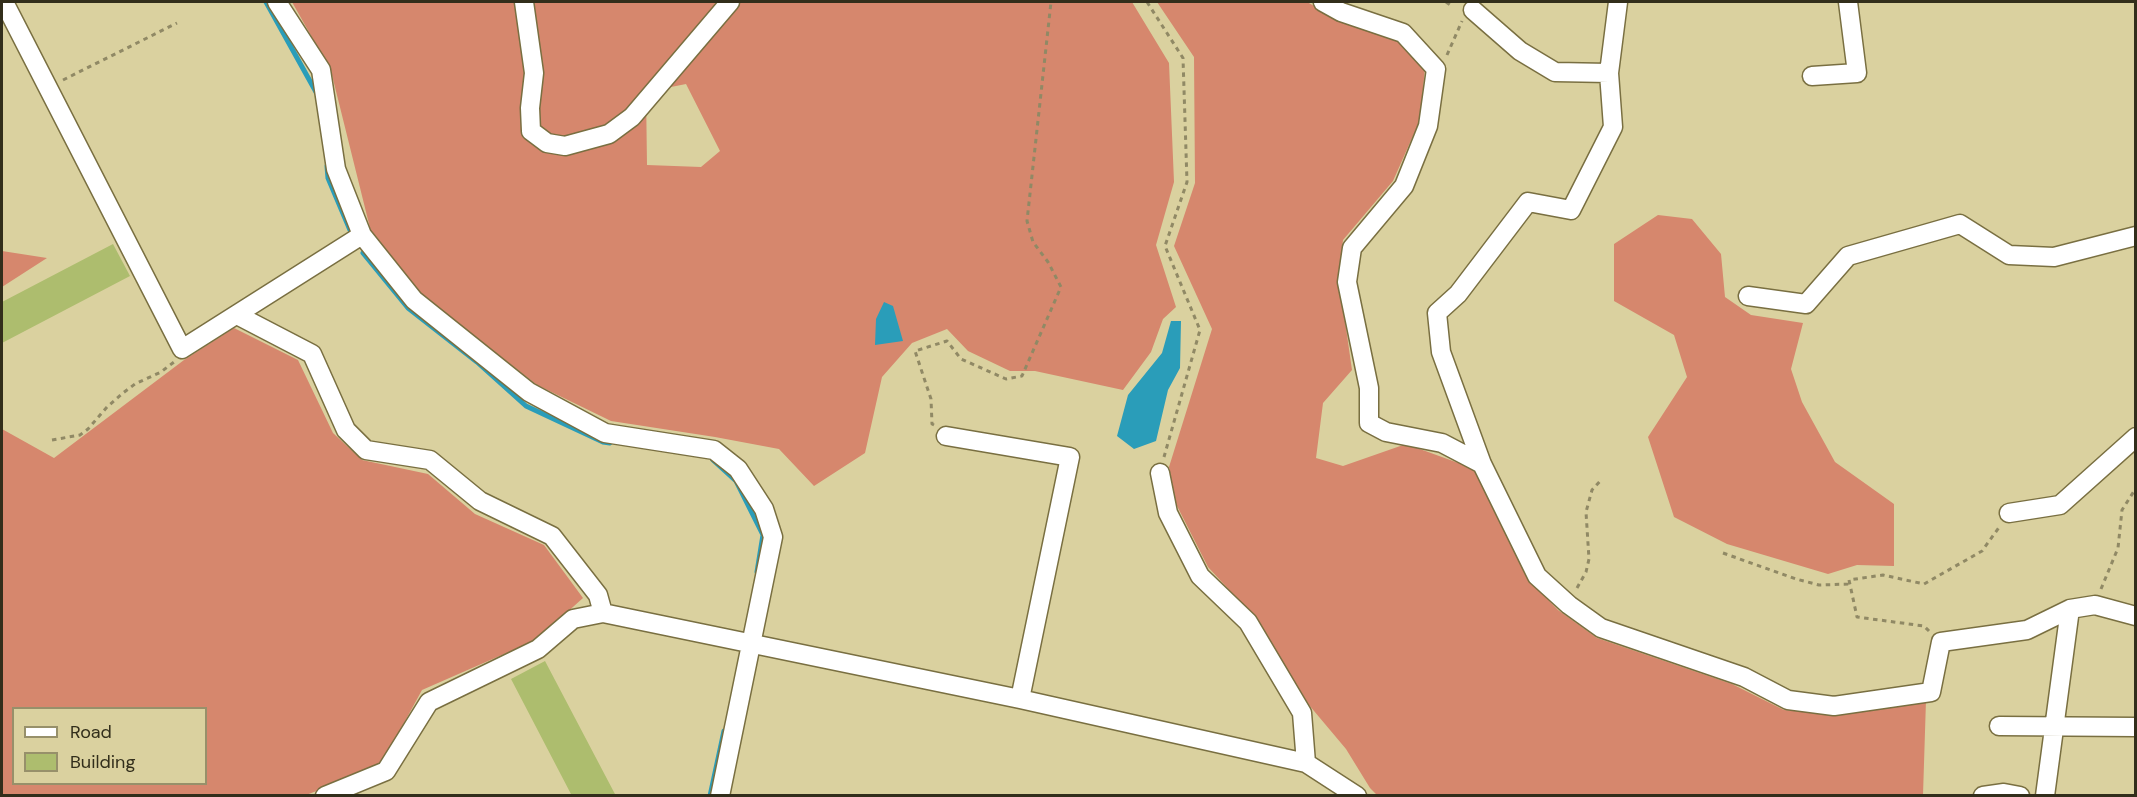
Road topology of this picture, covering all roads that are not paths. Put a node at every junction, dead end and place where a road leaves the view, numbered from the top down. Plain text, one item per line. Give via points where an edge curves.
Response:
1 (4, 2) edge
2 (277, 2) edge
3 (524, 2) edge
4 (730, 2) edge
5 (1323, 2) edge
6 (1618, 2) edge
7 (1848, 2) edge
8 (1473, 10) road end
9 (1609, 73) junction
10 (1812, 76) dead end
11 (362, 235) junction
12 (2136, 236) edge
13 (1748, 296) dead end
14 (237, 315) junction
15 (946, 436) road end
16 (2136, 437) edge
17 (1482, 464) junction
18 (1160, 473) road end
19 (2009, 513) road end
20 (2070, 609) junction
21 (603, 613) junction
22 (2136, 616) edge
23 (751, 644) junction
24 (1020, 699) junction
25 (1999, 726) dead end
26 (2054, 727) junction
27 (2136, 727) edge
28 (1306, 763) junction
29 (325, 795) edge
30 (720, 795) edge
31 (1357, 795) edge
32 (1983, 795) edge
33 (2020, 795) edge
34 (2045, 795) edge

1 - 14 street via 182,349
2 - 11 street via 321,70 336,169
3 - 4 street via 534,73 531,130 547,143 565,146 609,134 632,117
5 - 17 street via 1402,33 1436,69 1428,126 1404,186 1352,248 1347,282 1369,388 1369,423 1386,432 1442,443
6 - 9 street
7 - 10 street via 1857,73
8 - 9 street via 1520,51 1555,72
9 - 17 street via 1613,127 1571,210 1528,202 1458,294 1437,313 1441,352
11 - 14 street
11 - 23 street via 414,300 529,392 605,433 714,450 738,469 764,509 773,537
12 - 13 street via 2054,257 2009,255 1960,224 1848,256 1806,304
14 - 21 street via 312,354 346,430 366,450 430,460 480,501 552,536 598,595
15 - 24 street via 1070,457
16 - 19 street via 2060,505
17 - 20 street via 1537,576 1567,602 1601,628 1744,677 1788,700 1834,706 1931,692 1941,642 2026,630
18 - 28 street via 1168,513 1200,576 1248,622 1302,713
20 - 22 street via 2094,605
20 - 26 street
21 - 23 street
21 - 29 street via 573,619 538,649 429,702 386,771
23 - 24 street
23 - 30 street
24 - 28 street
25 - 26 street
26 - 27 street
26 - 34 street
28 - 31 street
32 - 33 street

